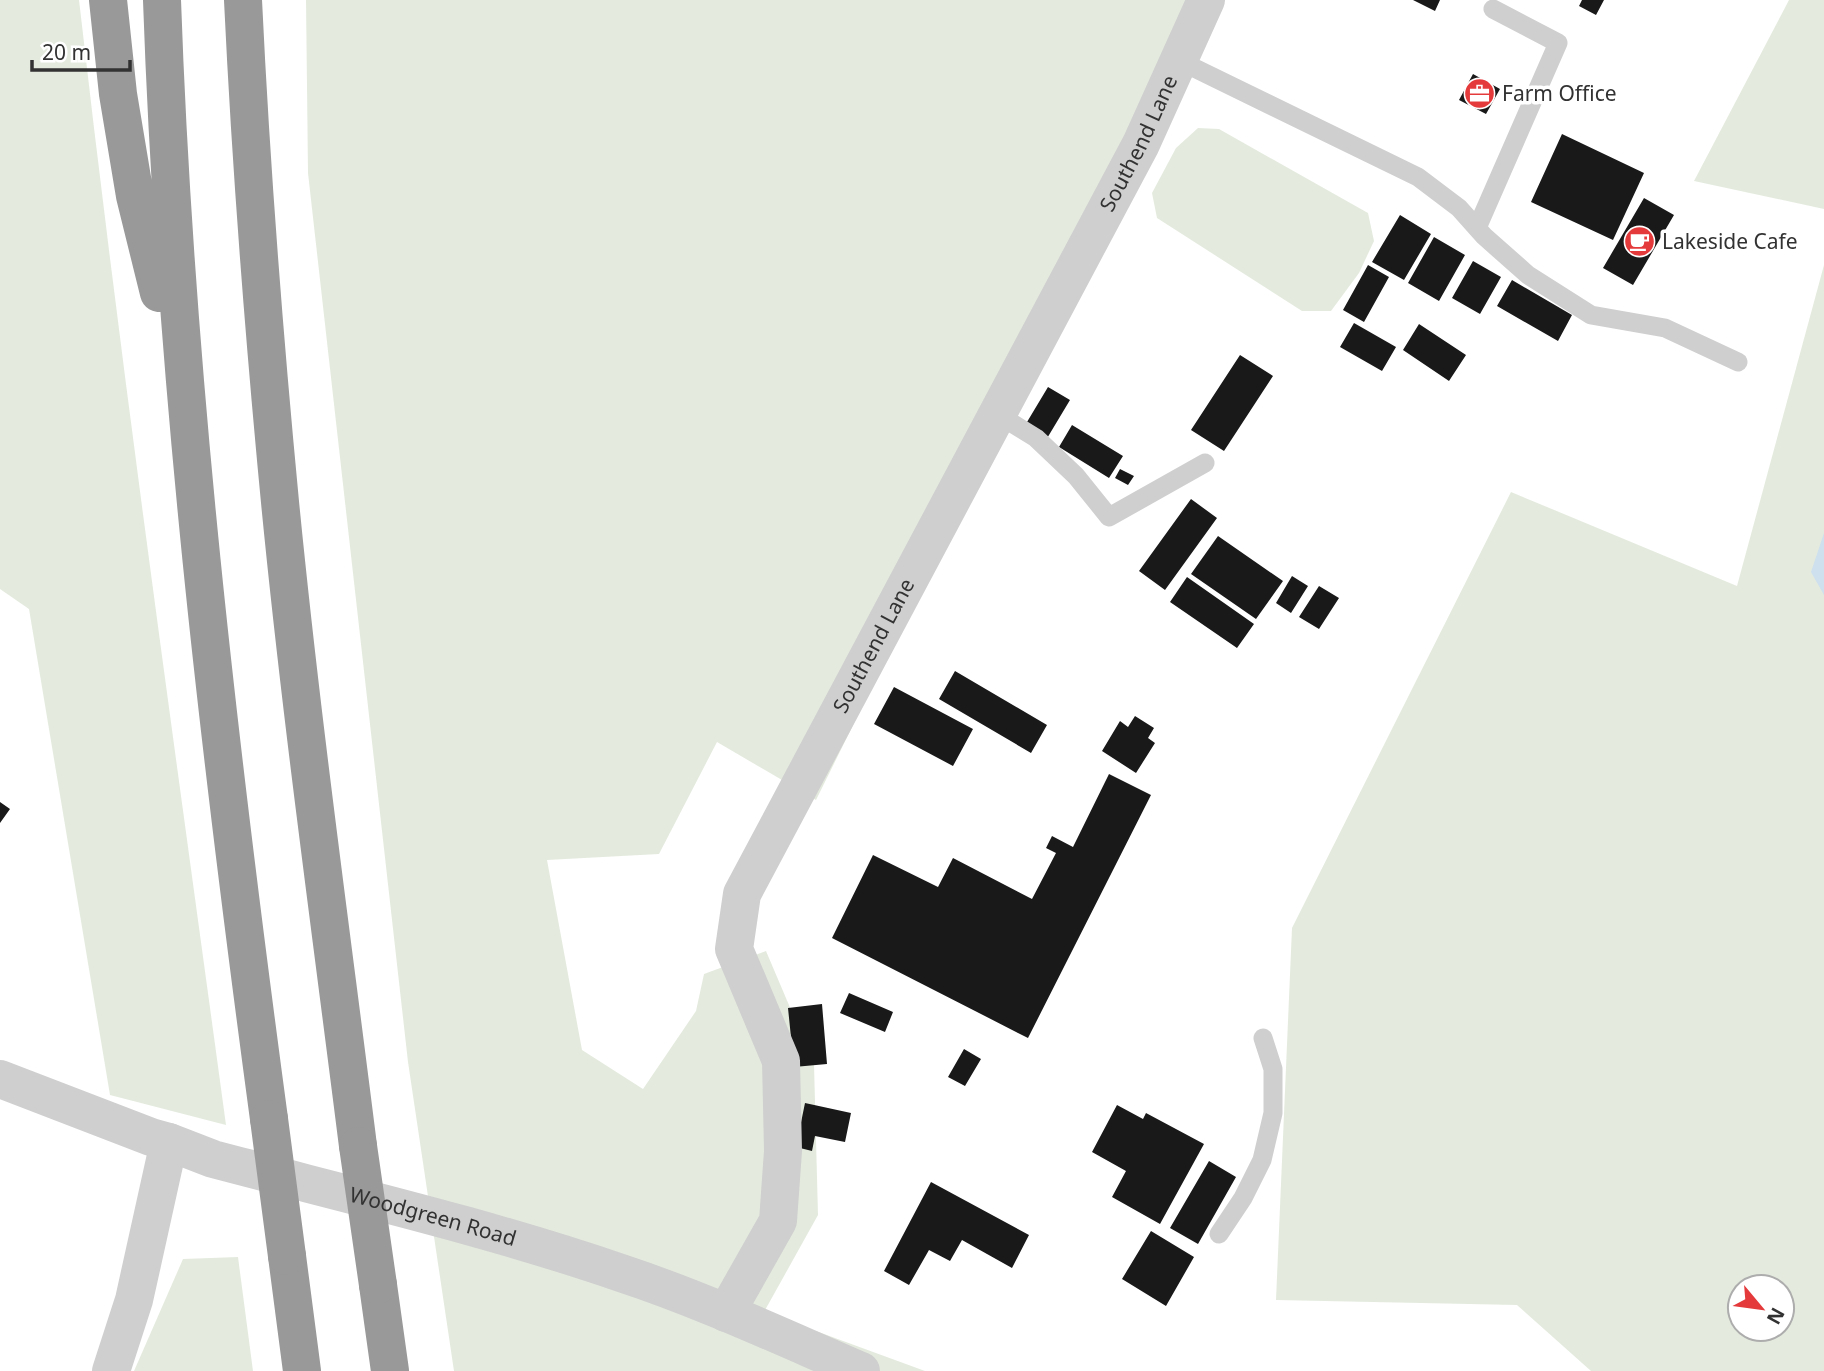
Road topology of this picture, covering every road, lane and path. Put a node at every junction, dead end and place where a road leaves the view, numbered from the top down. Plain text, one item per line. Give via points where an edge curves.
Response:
1 (108, 0) edge
2 (162, 0) edge
3 (243, 0) edge
4 (1206, 0) edge
5 (1493, 9) dead end
6 (1178, 61) junction
7 (1477, 228) junction
8 (1738, 362) dead end
9 (188, 411) junction
10 (997, 414) junction
11 (1205, 463) dead end
12 (1263, 1038) dead end
13 (0, 1079) edge
14 (169, 1142) junction
15 (1219, 1234) dead end
16 (726, 1313) junction
17 (111, 1371) edge
18 (302, 1371) edge
19 (390, 1371) edge
20 (861, 1371) edge

1 - 9 highway via 135,196
2 - 9 highway via 173,232
3 - 19 highway, bridge via 251,157 279,491 320,847
4 - 6 street, Southend Lane
5 - 7 lane via 1558,43
6 - 7 lane via 1418,177
6 - 10 street, Southend Lane via 1141,144
7 - 8 lane via 1528,275 1591,315 1665,328
9 - 18 highway, bridge via 224,771
10 - 11 lane via 1036,438 1076,476 1109,517
10 - 16 street, Southend Lane via 742,894 734,949 781,1061 783,1151 778,1221
12 - 15 lane via 1273,1069 1273,1113 1262,1160
13 - 14 street, Woodgreen Road
14 - 16 street, Woodgreen Road via 213,1159 525,1242 624,1273
14 - 17 street via 134,1300
16 - 20 street, Woodgreen Road

